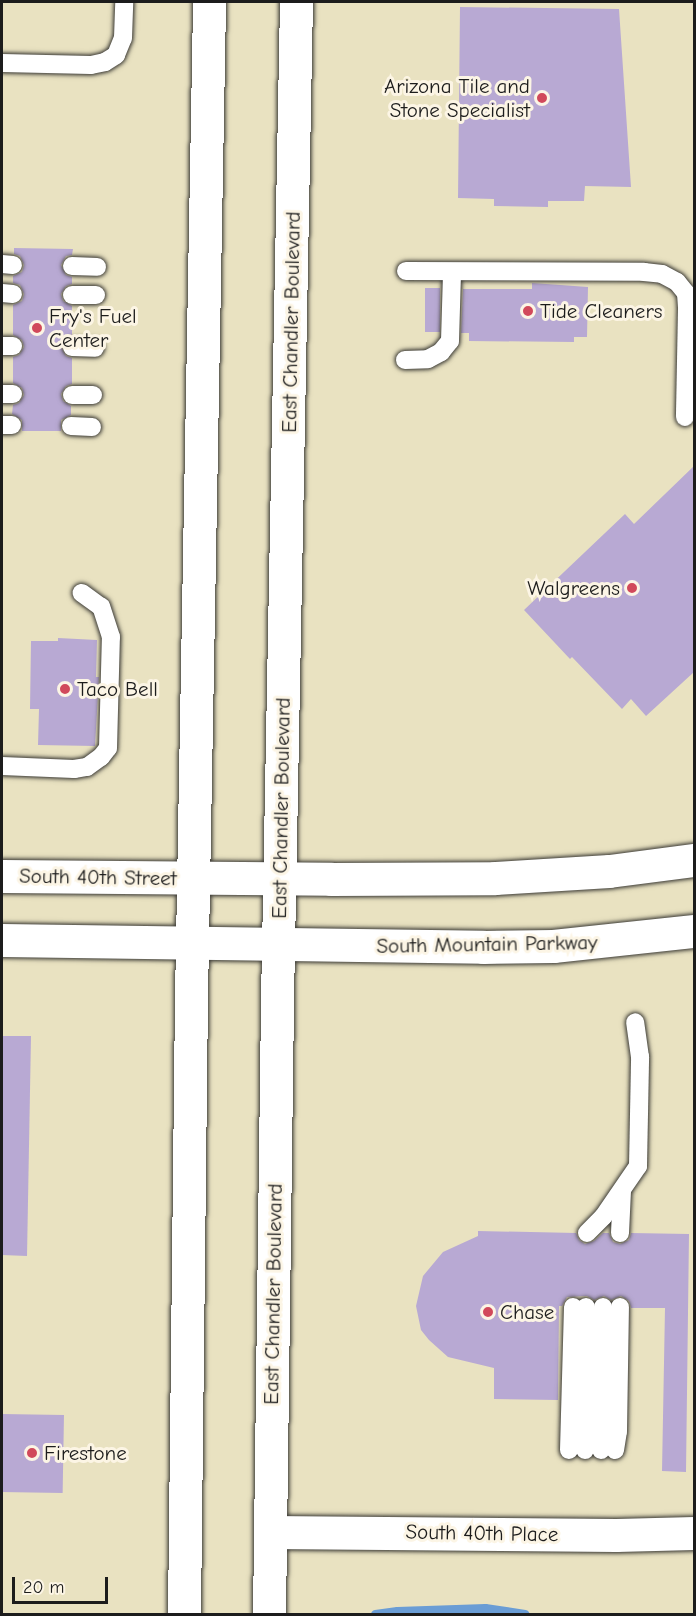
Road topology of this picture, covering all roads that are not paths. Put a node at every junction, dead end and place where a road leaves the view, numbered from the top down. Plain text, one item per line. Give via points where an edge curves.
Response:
1 (124, 2) edge
2 (209, 2) edge
3 (296, 2) edge
4 (2, 63) edge
5 (72, 266) dead end
6 (97, 267) dead end
7 (406, 271) dead end
8 (452, 272) junction
9 (72, 295) dead end
10 (96, 295) dead end
11 (72, 347) dead end
12 (95, 348) dead end
13 (405, 360) dead end
14 (72, 395) dead end
15 (93, 395) dead end
16 (685, 417) dead end
17 (71, 426) dead end
18 (92, 427) dead end
19 (82, 593) dead end
20 (2, 766) edge
21 (694, 860) edge
22 (2, 876) edge
23 (194, 878) junction
24 (279, 879) junction
25 (694, 931) edge
26 (2, 940) edge
27 (193, 944) junction
28 (278, 946) junction
29 (635, 1022) dead end
30 (603, 1229) dead end
31 (595, 1307) joint
32 (270, 1532) junction
33 (694, 1533) edge
34 (184, 1614) edge
35 (269, 1614) edge

1 - 4 lane via 123,38 116,55 105,62
2 - 23 main road
3 - 24 main road, East Chandler Boulevard
5 - 6 lane
7 - 8 lane
8 - 13 lane via 450,341 428,359
8 - 16 lane via 644,272 662,274 677,282 686,293 687,309
9 - 10 lane
11 - 12 lane
14 - 15 lane
17 - 18 lane
19 - 20 lane via 101,606 111,637 108,748 87,766
21 - 24 main road via 609,871 495,878
22 - 23 main road, South 40th Street
23 - 24 main road, South 40th Street
23 - 27 main road
24 - 28 main road, East Chandler Boulevard
25 - 28 main road, South Mountain Parkway via 553,946
26 - 27 main road
27 - 28 main road, South Mountain Parkway
27 - 34 main road
28 - 32 main road, East Chandler Boulevard
29 - 30 lane via 640,1057 638,1166
31 - 31 lane via 593,1450 618,1431
32 - 33 main road, South 40th Place
32 - 35 main road, East Chandler Boulevard

